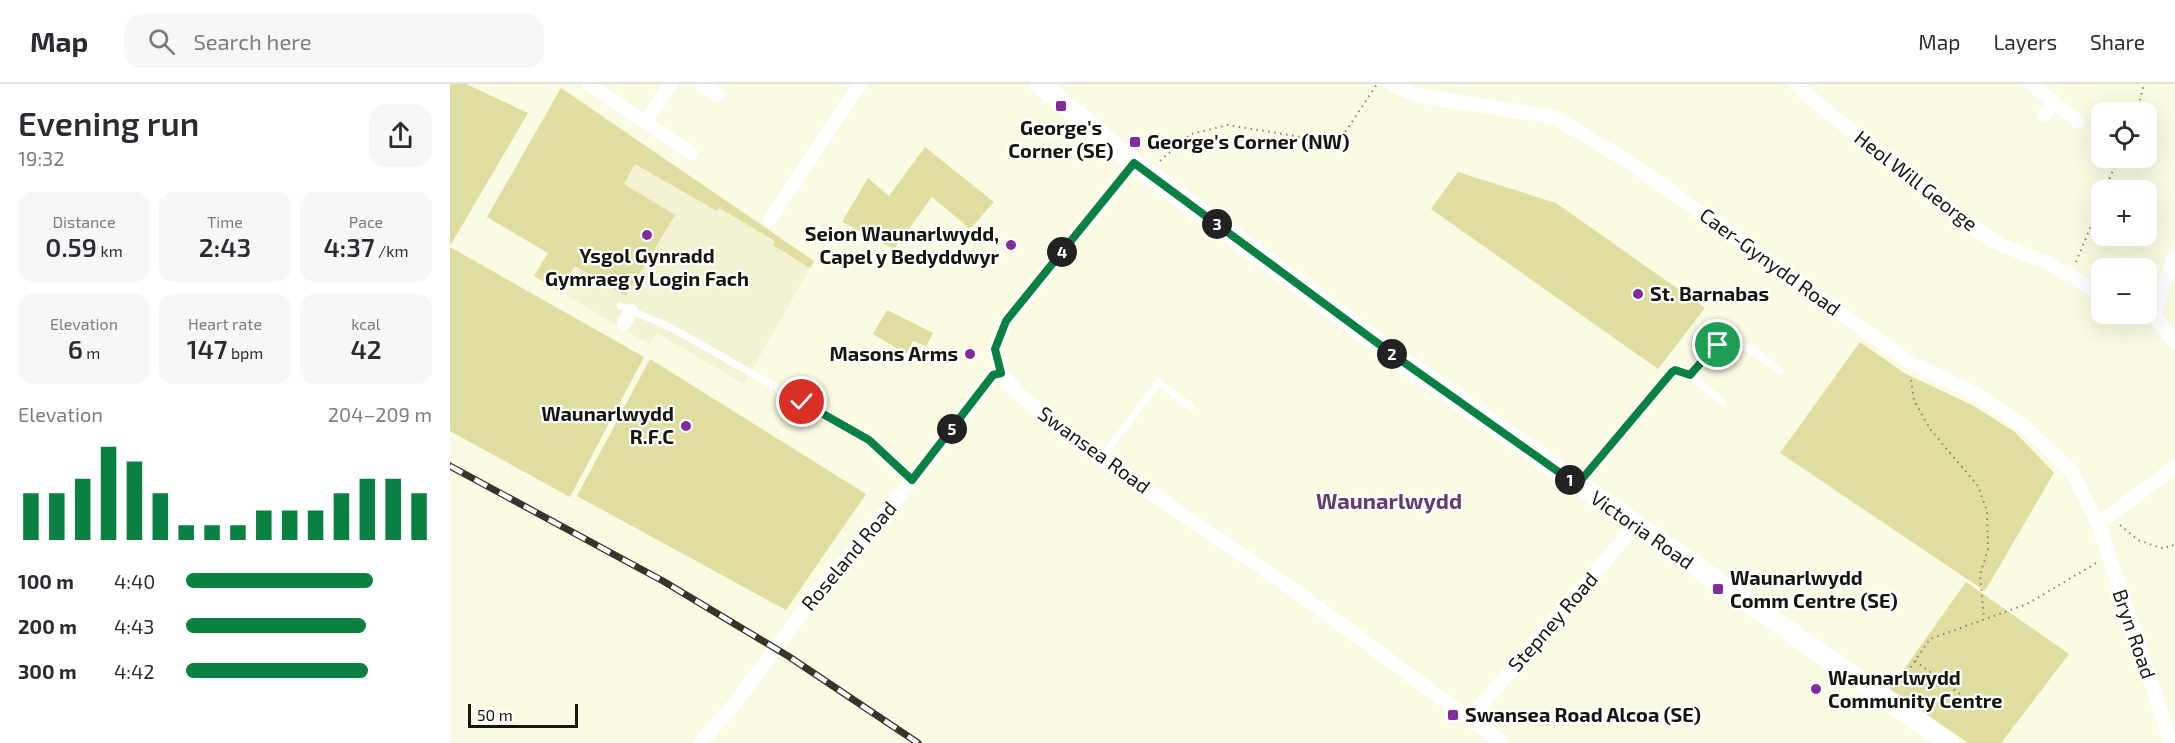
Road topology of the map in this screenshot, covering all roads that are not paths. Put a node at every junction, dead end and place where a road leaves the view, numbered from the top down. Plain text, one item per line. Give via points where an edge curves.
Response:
1 (588, 84) edge
2 (671, 84) edge
3 (702, 84) edge
4 (860, 84) edge
5 (1040, 84) edge
6 (1391, 84) edge
7 (1795, 84) edge
8 (2031, 84) edge
9 (718, 95) dead end
10 (2054, 102) junction
11 (2044, 115) dead end
12 (2077, 121) dead end
13 (645, 123) junction
14 (691, 153) dead end
15 (1141, 168) junction
16 (770, 220) dead end
17 (2175, 256) edge
18 (2091, 288) edge
19 (2157, 300) edge
20 (626, 309) joint
21 (2157, 321) edge
22 (624, 324) dead end
23 (2175, 343) edge
24 (1780, 371) dead end
25 (1001, 373) junction
26 (1690, 375) junction
27 (1722, 402) dead end
28 (1191, 407) dead end
29 (1101, 459) junction
30 (2175, 467) edge
31 (912, 480) junction
32 (1577, 485) junction
33 (2098, 524) junction
34 (1636, 525) junction
35 (1470, 718) junction
36 (1498, 742) edge
37 (700, 743) edge
38 (1949, 743) edge
39 (2171, 743) edge

1 - 13 street
2 - 13 street
3 - 9 street
4 - 16 street via 786,209
5 - 15 main road
6 - 33 street, Caer-Gynydd Road via 1415,95 1554,117 1649,176 1909,362 1977,395 2024,426 2072,472
7 - 18 street, Heol Will George via 1968,224 1999,244 2046,262
8 - 10 street
10 - 11 street
10 - 12 street
13 - 14 street
15 - 25 street via 1006,321 995,349
15 - 32 main road, Victoria Road
17 - 19 street
20 - 22 street
20 - 31 lane via 670,327 869,440
21 - 23 street
24 - 26 lane via 1749,349 1727,343 1712,350
25 - 29 street, Swansea Road via 1069,437
25 - 31 street, Roseland Road via 993,375
26 - 27 lane
26 - 32 lane via 1672,372
28 - 29 lane via 1159,382
29 - 35 street, Swansea Road via 1298,592
30 - 33 street
31 - 37 street, Roseland Road via 816,594 736,702
32 - 34 main road, Victoria Road
33 - 39 street, Bryn Road
34 - 35 street, Stepney Road
34 - 38 main road, Victoria Road
35 - 36 street, Swansea Road

